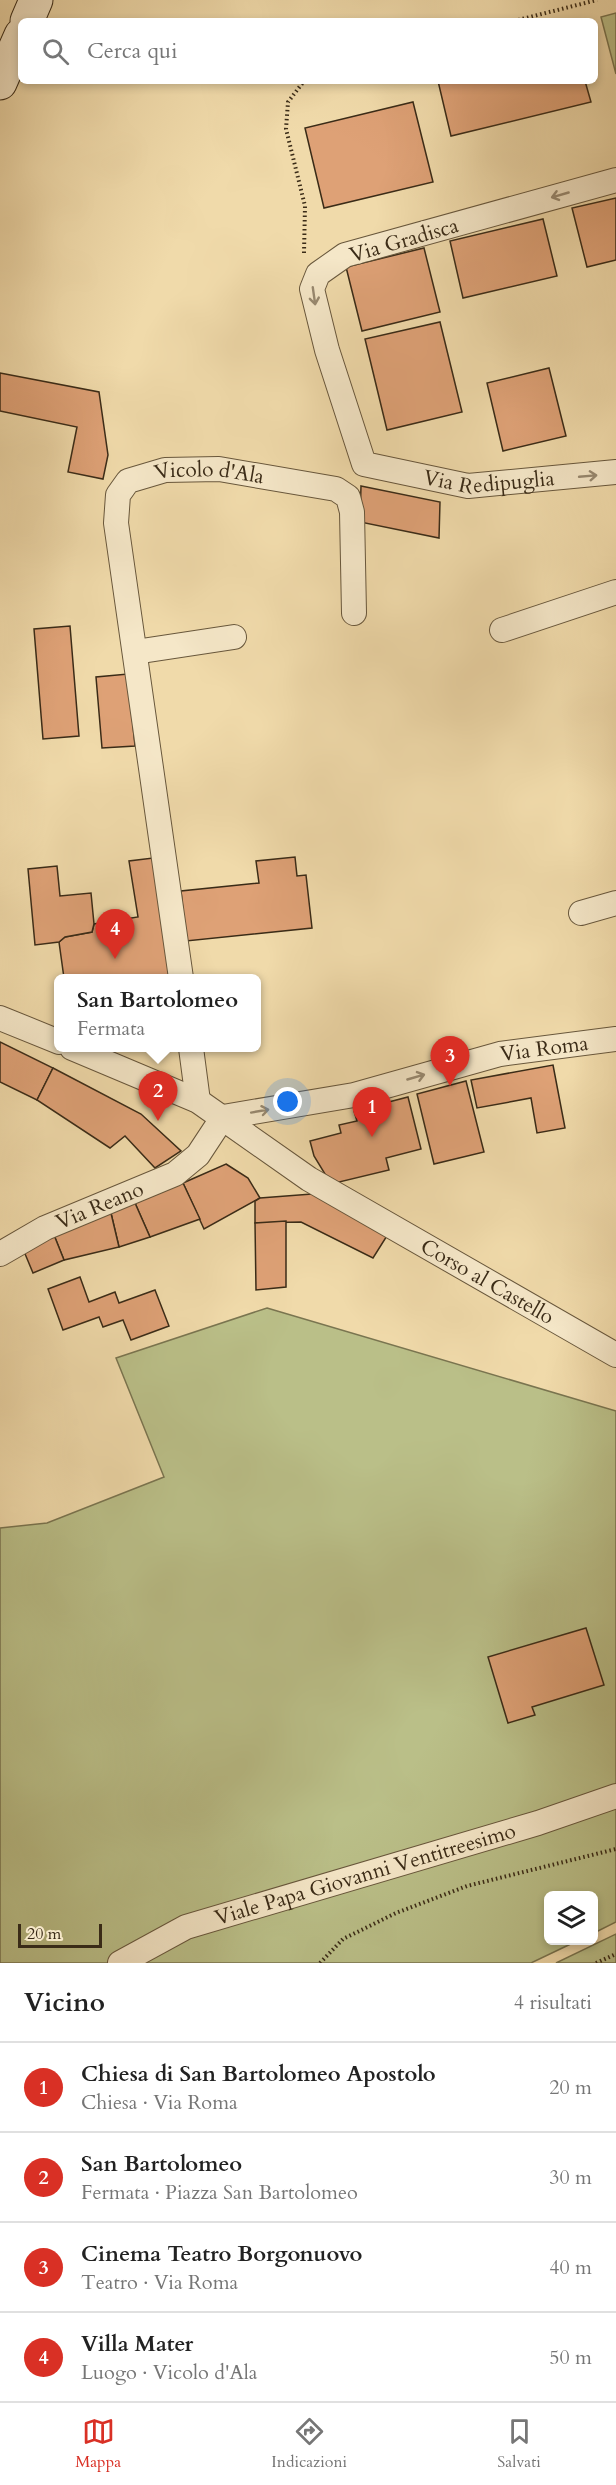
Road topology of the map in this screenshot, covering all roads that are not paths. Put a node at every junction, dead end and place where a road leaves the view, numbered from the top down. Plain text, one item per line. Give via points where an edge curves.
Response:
1 (36, 0) edge
2 (28, 18) edge
3 (18, 42) edge
4 (0, 83) edge
5 (616, 180) edge
6 (364, 464) joint
7 (616, 472) edge
8 (616, 592) edge
9 (354, 613) dead end
10 (502, 630) dead end
11 (234, 637) dead end
12 (135, 652) junction
13 (616, 903) edge
14 (581, 913) dead end
15 (180, 974) edge
16 (0, 1018) edge
17 (616, 1039) edge
18 (54, 1040) edge
19 (84, 1052) edge
20 (192, 1052) edge
21 (198, 1101) junction
22 (223, 1118) junction
23 (0, 1254) edge
24 (616, 1355) edge
25 (616, 1796) edge
26 (120, 1963) edge

1 - 2 street
3 - 4 street
5 -> 6 street, Via Gradisca via 345,255 318,274 312,289
6 -> 7 street, Via Redipuglia via 468,486
8 - 10 street
9 - 12 street, Vicolo d'Ala via 352,512 348,497 336,489 219,469 165,470 128,481 118,495 116,523
11 - 12 street
12 - 15 street, Vicolo d'Ala
13 - 14 street
16 - 18 street
22 -> 17 street, Via Roma via 354,1095 500,1054
19 - 21 street, Corso al Castello
20 - 21 street
21 - 22 street, Corso al Castello
22 - 23 street, Via Reano via 198,1155 175,1174 45,1228
22 - 24 street, Corso al Castello via 328,1190
25 - 26 street, Viale Papa Giovanni Ventitreesimo via 538,1823 186,1927

